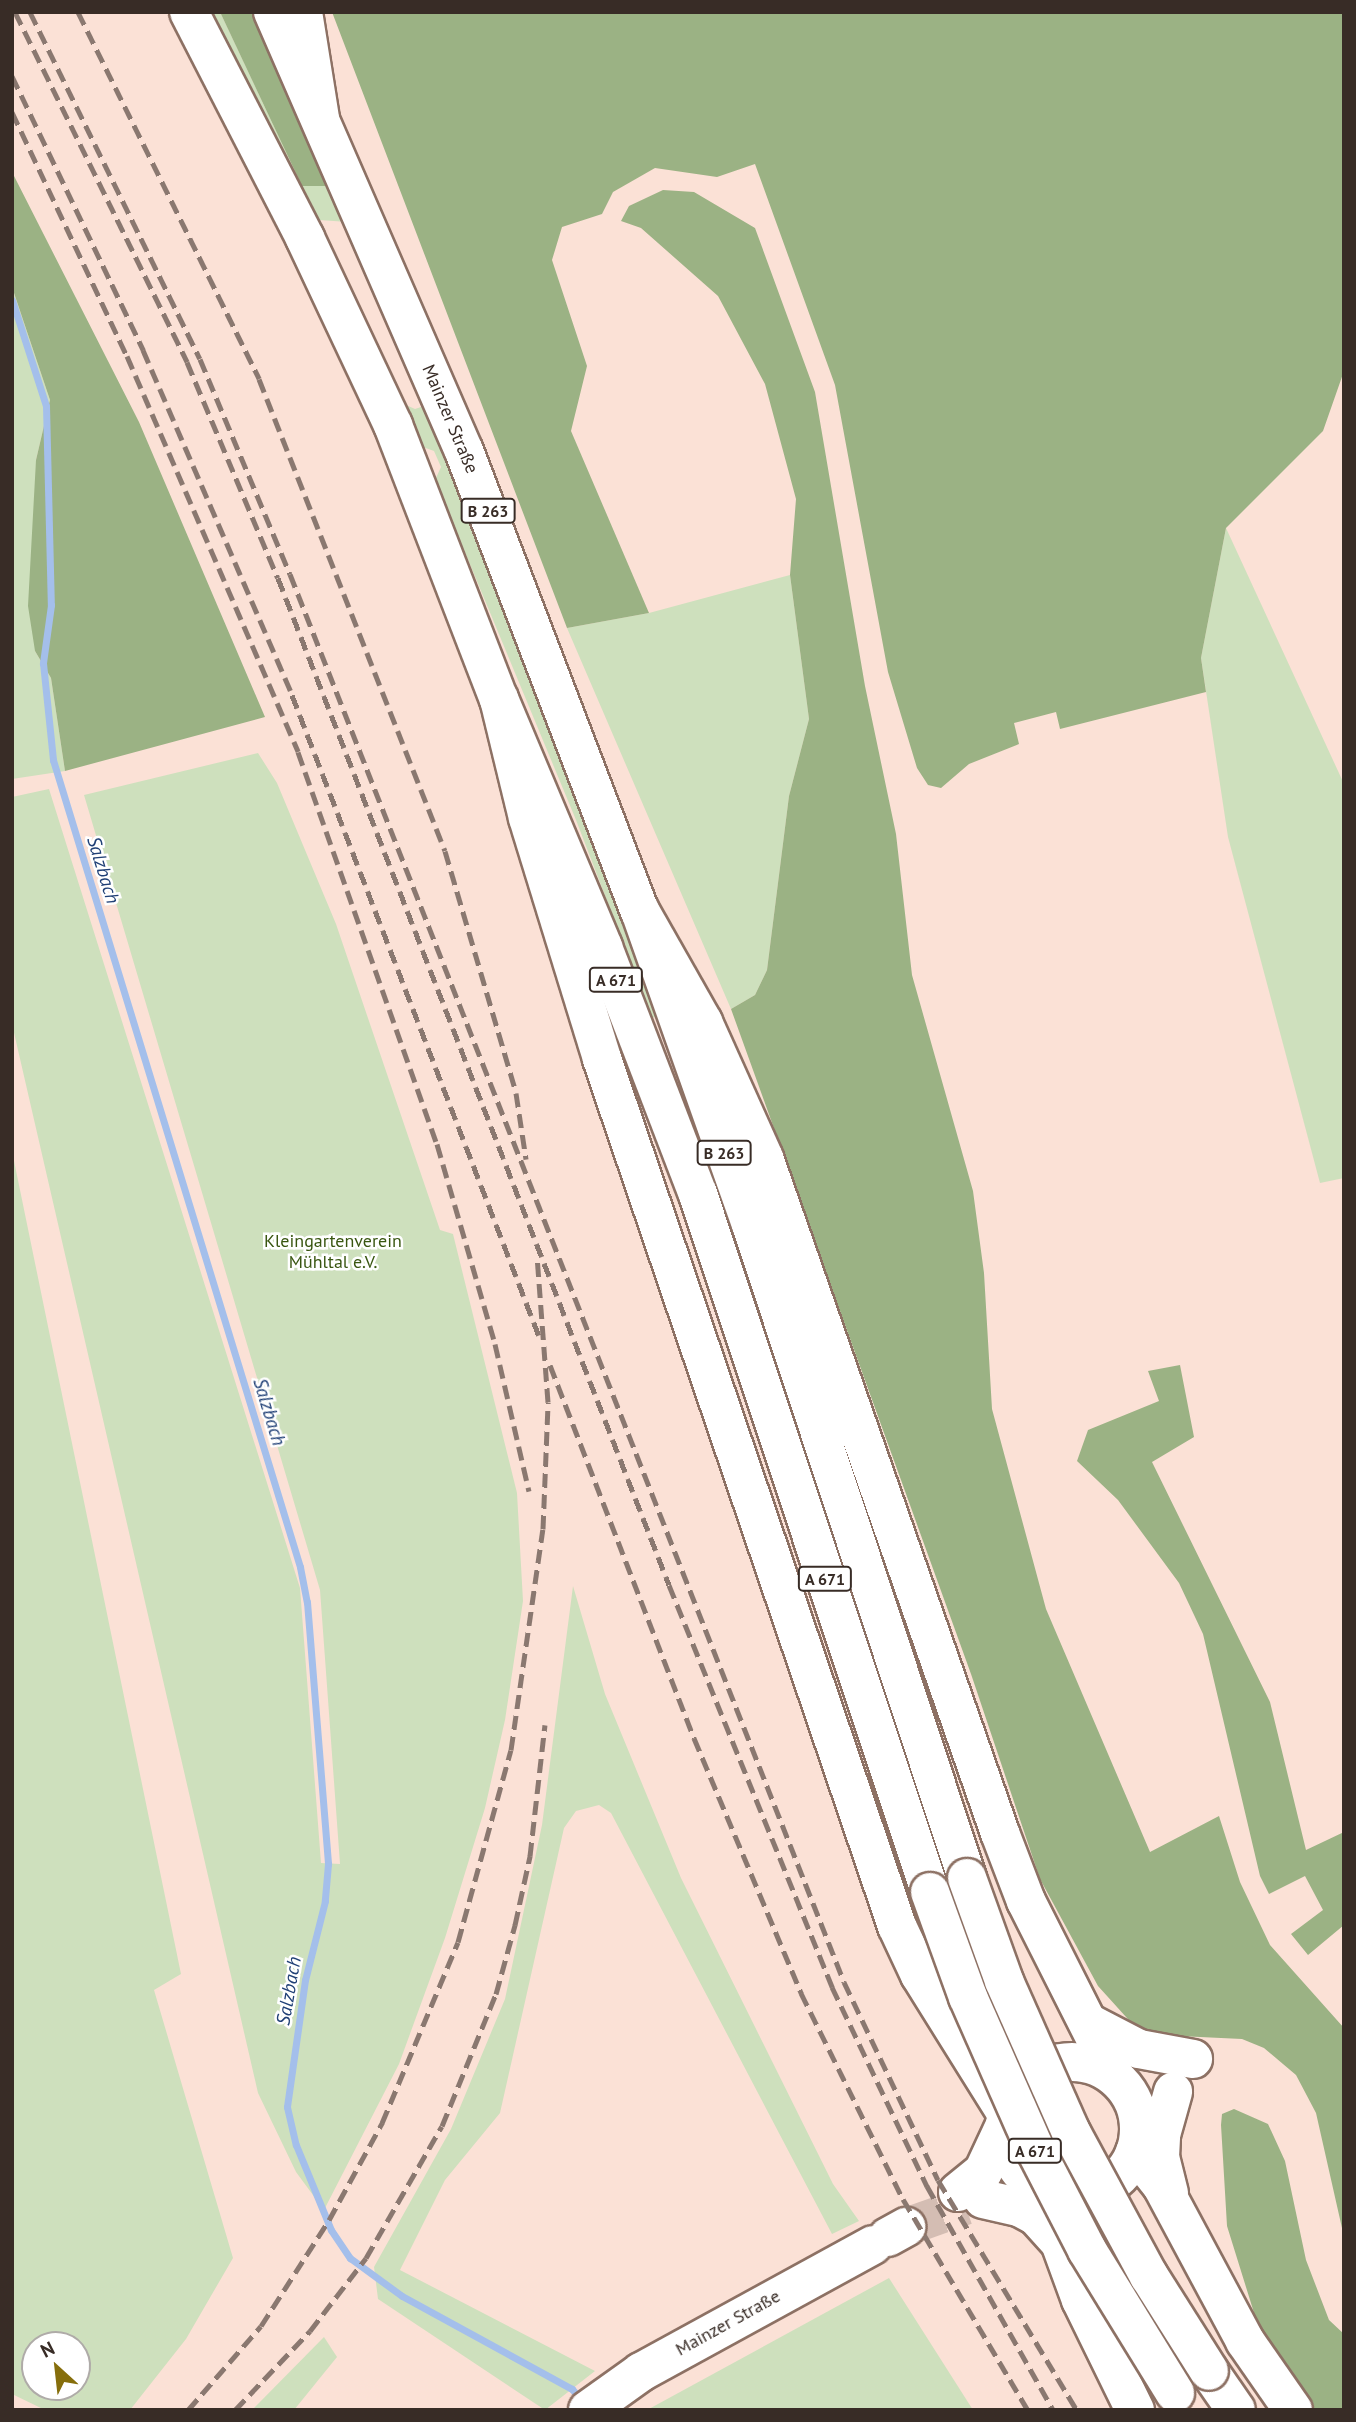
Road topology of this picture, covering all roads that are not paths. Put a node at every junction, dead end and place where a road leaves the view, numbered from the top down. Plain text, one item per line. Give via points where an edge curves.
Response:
1 (188, 12) edge
2 (273, 12) edge
3 (303, 12) edge
4 (320, 117) junction
5 (499, 699) junction
6 (640, 911) junction
7 (806, 1396) joint
8 (1089, 2023) junction
9 (1193, 2059) dead end
10 (1115, 2077) junction
11 (1173, 2092) dead end
12 (1001, 2131) junction
13 (1137, 2143) junction
14 (1036, 2185) junction
15 (969, 2199) junction
16 (1173, 2205) junction
17 (889, 2236) tunnel mouth
18 (1060, 2244) junction
19 (1181, 2401) edge
20 (598, 2402) edge
21 (1135, 2410) edge
22 (1236, 2410) edge
23 (1293, 2410) edge

1 - 5 main road via 305,238 393,425
2 - 4 main road, Mainzer Straße / B 263
3 - 4 main road
4 - 6 main road, Mainzer Straße / B 263 via 464,451
5 - 12 main road via 528,818 602,1059 892,1913 920,1975 953,2029 990,2122
5 - 19 main road, A 671, bridge via 603,947 698,1194 972,2008 1035,2151 1087,2250
6 - 7 main road, B 263
6 - 8 main road, B 263 via 703,1022 764,1158 1000,1833 1026,1901
7 - 22 main road, A 671, bridge via 1004,1981 1071,2132 1149,2276
8 - 9 main road via 1139,2049
8 - 10 main road
10 - 12 main road via 1080,2063 1043,2068 1020,2086
10 - 13 main road via 1134,2103
11 - 16 main road via 1165,2112 1160,2157
12 - 14 main road via 1011,2158
12 - 15 main road
13 - 14 main road via 1112,2182 1090,2193 1065,2195
13 - 16 main road
14 - 15 main road
14 - 18 main road
15 - 18 main road via 1002,2201 1036,2216
16 - 23 main road via 1239,2330
17 - 20 main road, Mainzer Straße
18 - 21 main road via 1104,2353

